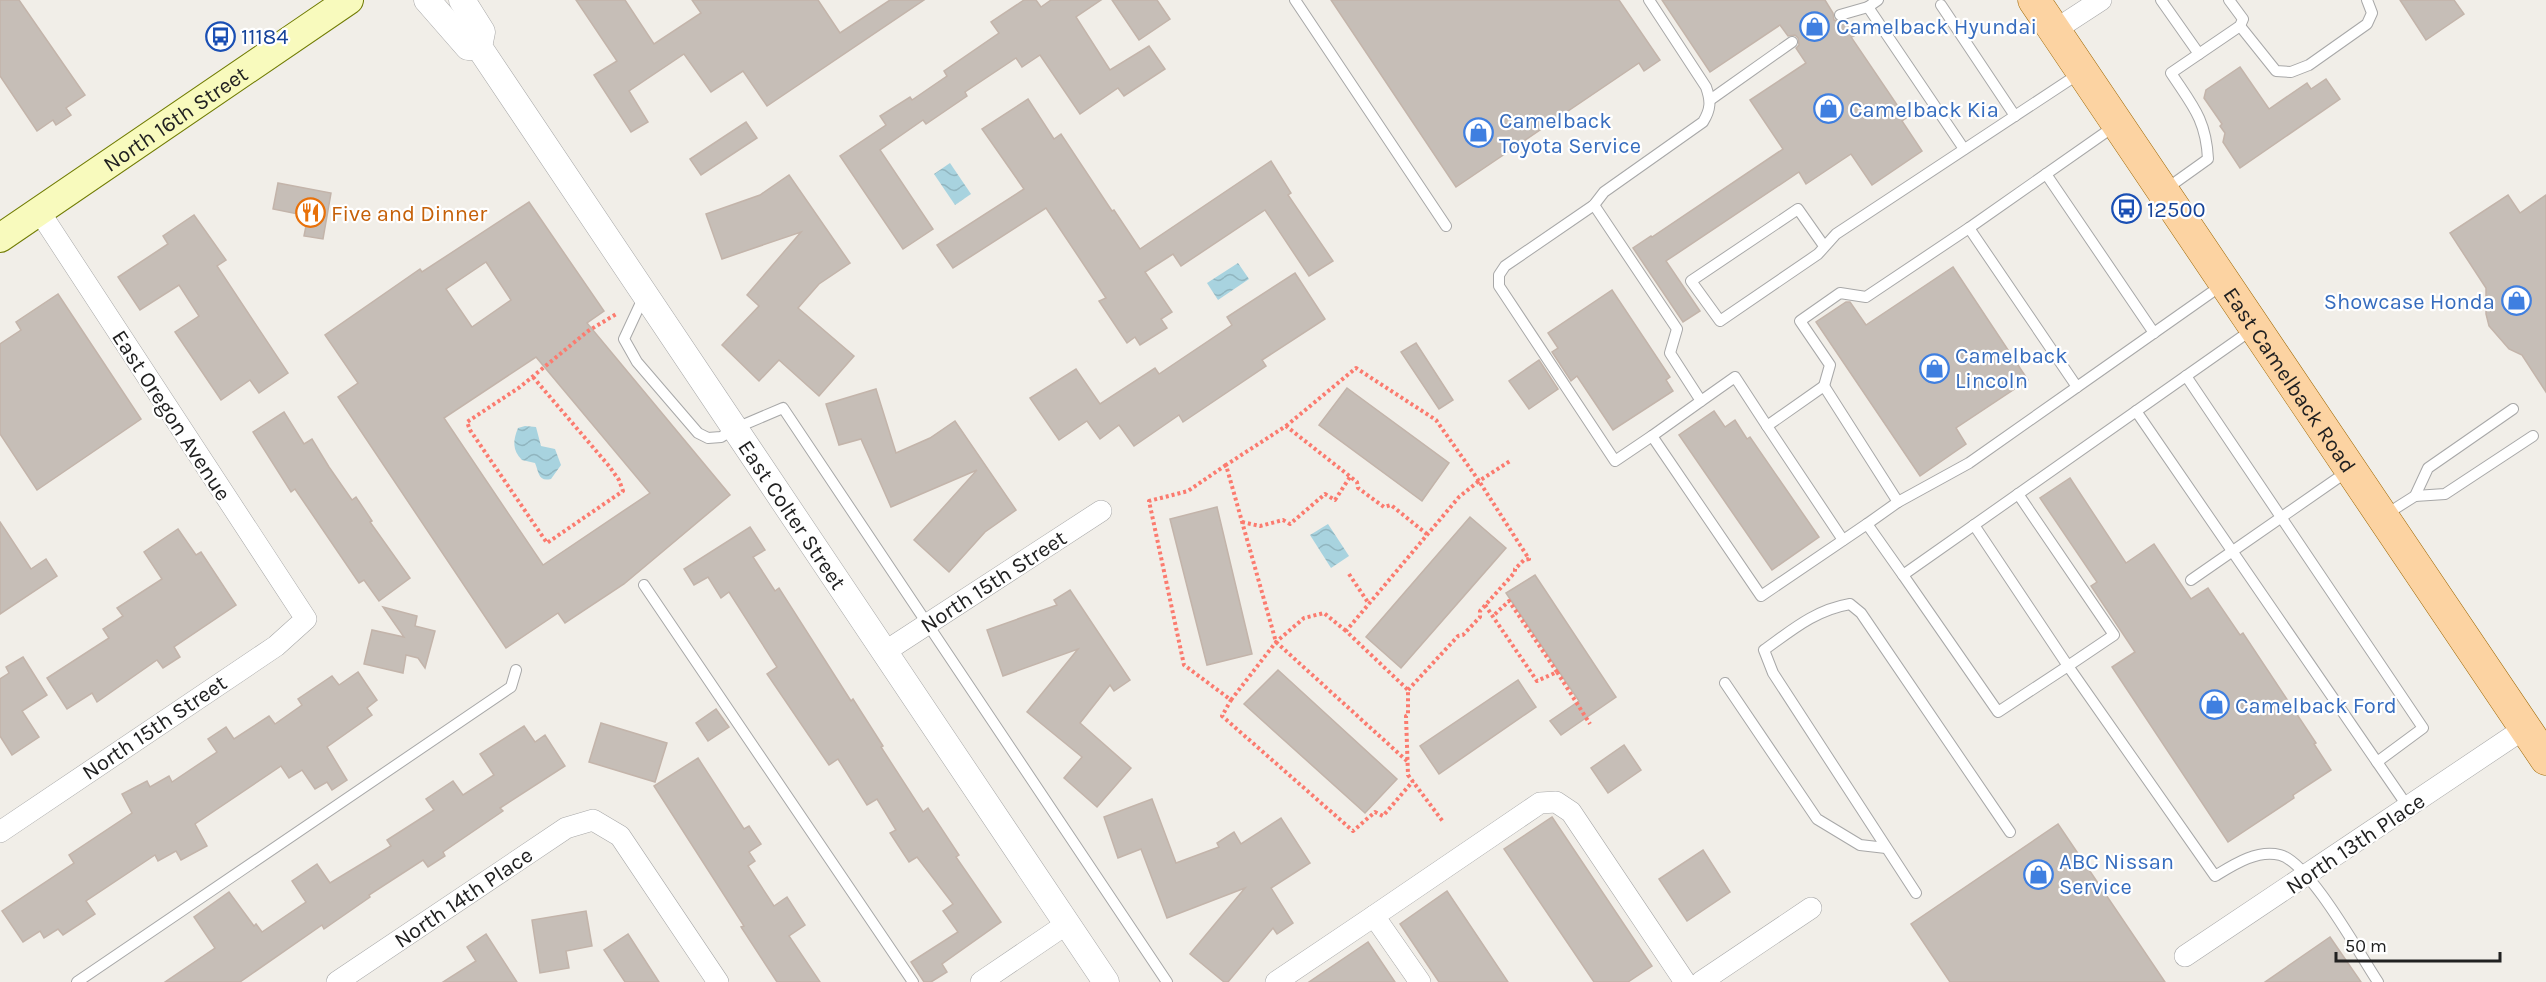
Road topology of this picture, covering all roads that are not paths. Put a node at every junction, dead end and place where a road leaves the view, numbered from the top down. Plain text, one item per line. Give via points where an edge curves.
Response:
1 (350, 0) edge
2 (427, 0) edge
3 (462, 0) edge
4 (1295, 0) edge
5 (1649, 0) edge
6 (1878, 0) edge
7 (2034, 0) edge
8 (2101, 0) edge
9 (2161, 0) edge
10 (2229, 0) edge
11 (2367, 0) edge
12 (1941, 4) dead end
13 (1868, 7) junction
14 (1840, 15) dead end
15 (2240, 26) junction
16 (2055, 30) junction
17 (1792, 42) dead end
18 (479, 47) junction
19 (2199, 54) junction
20 (2083, 72) junction
21 (1710, 100) junction
22 (2015, 116) junction
23 (2118, 123) junction
24 (1964, 149) junction
25 (2046, 174) junction
26 (2163, 191) junction
27 (1594, 205) junction
28 (39, 211) junction
29 (1446, 226) dead end
30 (1969, 228) junction
31 (0, 238) edge
32 (1824, 246) junction
33 (2225, 283) junction
34 (645, 293) junction
35 (2255, 328) junction
36 (2154, 333) junction
37 (2186, 376) junction
38 (1824, 386) junction
39 (2077, 387) junction
40 (1701, 401) junction
41 (2513, 409) dead end
42 (2136, 411) junction
43 (1767, 426) junction
44 (736, 428) junction
45 (1652, 436) junction
46 (2533, 436) dead end
47 (2350, 469) junction
48 (2018, 494) junction
49 (2415, 496) junction
50 (1898, 502) junction
51 (1101, 511) dead end
52 (2281, 516) junction
53 (2382, 517) junction
54 (1867, 524) junction
55 (1974, 525) junction
56 (1843, 540) junction
57 (2232, 551) junction
58 (1903, 575) junction
59 (2191, 580) dead end
60 (644, 585) dead end
61 (306, 619) joint
62 (927, 624) junction
63 (886, 651) junction
64 (2068, 666) junction
65 (516, 670) dead end
66 (1725, 683) dead end
67 (2525, 728) junction
68 (2546, 759) edge
69 (2377, 762) junction
70 (2408, 807) junction
71 (0, 832) edge
72 (2010, 832) dead end
73 (1886, 848) junction
74 (2308, 875) junction
75 (1916, 893) dead end
76 (1811, 908) dead end
77 (1374, 916) junction
78 (1068, 923) junction
79 (2185, 956) dead end
80 (77, 982) edge
81 (337, 982) edge
82 (718, 982) edge
83 (913, 982) edge
84 (981, 982) edge
85 (1106, 982) edge
86 (1167, 982) edge
87 (1276, 982) edge
88 (1419, 982) edge
89 (1685, 982) edge
90 (1701, 982) edge
91 (2378, 982) edge

1 - 28 main road, North 16th Street
2 - 18 street, East Colter Street via 468,47
3 - 18 street, East Colter Street via 482,32
4 - 29 lane
5 - 21 lane via 1706,87
6 - 13 lane
7 - 16 main road, East Camelback Road
8 - 16 street
9 - 19 lane
10 - 15 lane via 2243,20
11 - 15 lane via 2372,13 2367,24 2291,72 2276,71
12 - 22 lane
13 - 14 lane
13 - 24 lane
15 - 19 lane
16 - 20 main road, East Camelback Road
17 - 21 lane
18 - 34 street, East Colter Street
19 - 26 lane via 2171,74 2198,115 2206,136 2208,159
20 - 22 lane
20 - 23 main road, East Camelback Road
21 - 27 lane via 1703,122 1604,192
22 - 24 lane
23 - 25 lane
23 - 26 main road, East Camelback Road
24 - 32 lane via 1836,234
25 - 30 lane
25 - 36 lane
26 - 33 main road, East Camelback Road
27 - 40 lane via 1677,329 1670,353
27 - 45 lane via 1505,266 1499,275 1499,286 1615,461
28 - 31 main road, North 16th Street
28 - 61 street, East Oregon Avenue
30 - 38 lane via 1866,297 1840,293 1800,321 1830,365
30 - 39 lane
32 - 32 lane via 1720,321 1691,281 1798,209
33 - 35 main road, East Camelback Road
33 - 36 lane
34 - 44 street, East Colter Street
34 - 44 lane via 624,339 637,362 698,433 708,438 721,437
35 - 37 lane
35 - 47 main road, East Camelback Road
36 - 39 lane
37 - 42 lane
37 - 52 lane
38 - 43 lane
38 - 50 lane
39 - 50 lane via 1969,463
40 - 43 lane via 1735,377
40 - 45 lane
41 - 49 lane via 2428,468
42 - 48 lane
42 - 57 lane
43 - 56 lane
44 - 62 lane via 783,408
44 - 63 street, East Colter Street
45 - 56 lane via 1761,596
46 - 49 lane via 2445,494
47 - 52 lane
47 - 53 main road, East Camelback Road
48 - 55 lane
48 - 64 lane via 2114,635
49 - 53 lane
50 - 54 lane
51 - 62 street, North 15th Street
52 - 57 lane
52 - 69 lane via 2423,728
53 - 67 main road, East Camelback Road
54 - 56 lane
54 - 58 lane
55 - 58 lane
55 - 64 lane
57 - 59 lane
57 - 69 lane
58 - 64 lane via 1998,712
60 - 83 lane
61 - 71 street, North 15th Street via 276,646
62 - 63 street, North 15th Street
62 - 86 lane
63 - 78 street, East Colter Street
64 - 74 lane via 2215,876 2249,856 2280,855
65 - 80 lane via 511,687
66 - 73 lane via 1817,819 1860,845
67 - 68 main road, East Camelback Road
67 - 70 street, North 13th Place
69 - 70 lane
70 - 74 street, North 13th Place
72 - 73 lane via 1861,613 1850,604 1833,607 1808,618 1764,650 1773,673
73 - 75 lane
74 - 79 street, North 13th Place
74 - 91 lane
76 - 90 street
77 - 87 street
77 - 88 street
77 - 89 street via 1540,803 1556,802 1571,812
78 - 84 street
78 - 85 street, East Colter Street
81 - 82 street, North 14th Place via 566,828 593,820 620,836

